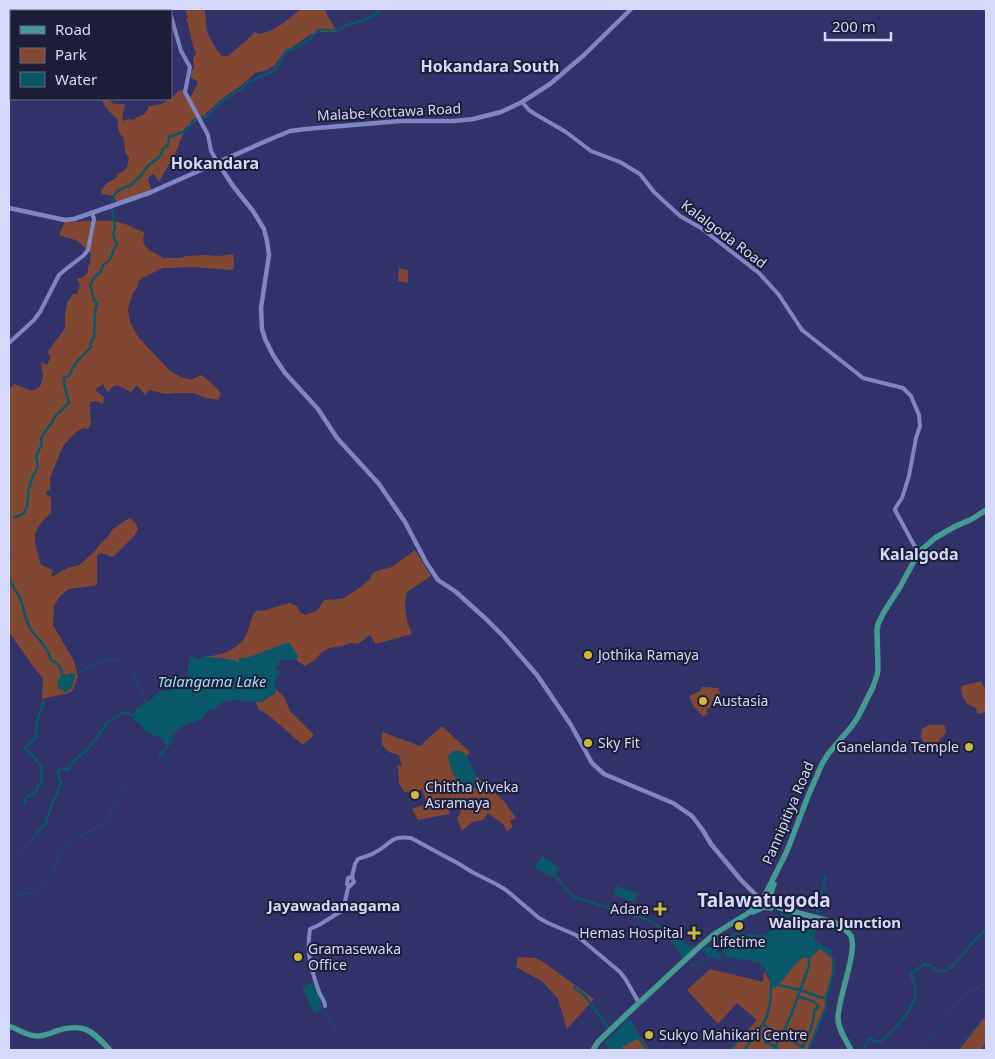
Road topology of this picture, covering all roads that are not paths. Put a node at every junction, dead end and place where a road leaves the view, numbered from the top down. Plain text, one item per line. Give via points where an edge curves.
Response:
1 (631, 9) edge
2 (172, 19) edge
3 (522, 102) junction
4 (218, 163) junction
5 (9, 208) edge
6 (92, 213) junction
7 (9, 343) edge
8 (986, 512) edge
9 (920, 553) junction
10 (771, 886) junction
11 (750, 890) junction
12 (763, 901) junction
13 (783, 909) junction
14 (753, 912) junction
15 (746, 914) junction
16 (639, 1004) junction
17 (325, 1006) dead end
18 (9, 1026) edge
19 (110, 1050) edge
20 (594, 1050) edge
21 (851, 1050) edge

1 - 3 main road, Malabe-Kottawa Road via 574,64
2 - 4 street via 190,67 185,92 208,134 211,151
3 - 4 main road, Malabe-Kottawa Road via 501,112 454,121 400,121 294,130
3 - 9 street, Kalalgoda Road via 528,110 566,132 590,151 620,162 640,174 680,216 701,228 759,273 779,295 802,330 863,378 903,388 912,396 920,426 909,476 895,510
4 - 6 main road, Malabe-Kottawa Road
4 - 11 main road via 264,229 269,260 262,329 285,373 378,484 405,522 438,580 486,619 550,692 589,758 612,778 689,814
5 - 6 main road, Malabe-Kottawa Road via 65,220
6 - 7 street via 94,219 88,250 59,275 40,312
8 - 9 main road, Pannipitiya Road via 935,538
9 - 10 main road, Pannipitiya Road via 881,625 881,669 875,688 855,726 824,765 789,852
10 - 11 main road via 761,896
10 - 12 main road, Pannipitiya Road
10 - 13 main road via 769,901
11 - 12 main road
11 - 15 main road via 757,900
12 - 13 main road
12 - 14 main road, Pannipitiya Road
12 - 15 main road, Pannipitiya Road
13 - 14 main road via 765,907
13 - 21 main road via 836,923 850,936 852,951 838,1016
14 - 16 main road, Pannipitiya Road via 711,940
15 - 16 main road, Pannipitiya Road via 710,938
16 - 17 street via 620,972 576,935 552,926 506,890 411,838 395,838 374,854 358,859 352,877 347,880 349,886 343,910 310,929 310,960
16 - 20 main road, Pannipitiya Road via 598,1042
18 - 19 main road via 38,1036 74,1027 84,1029

